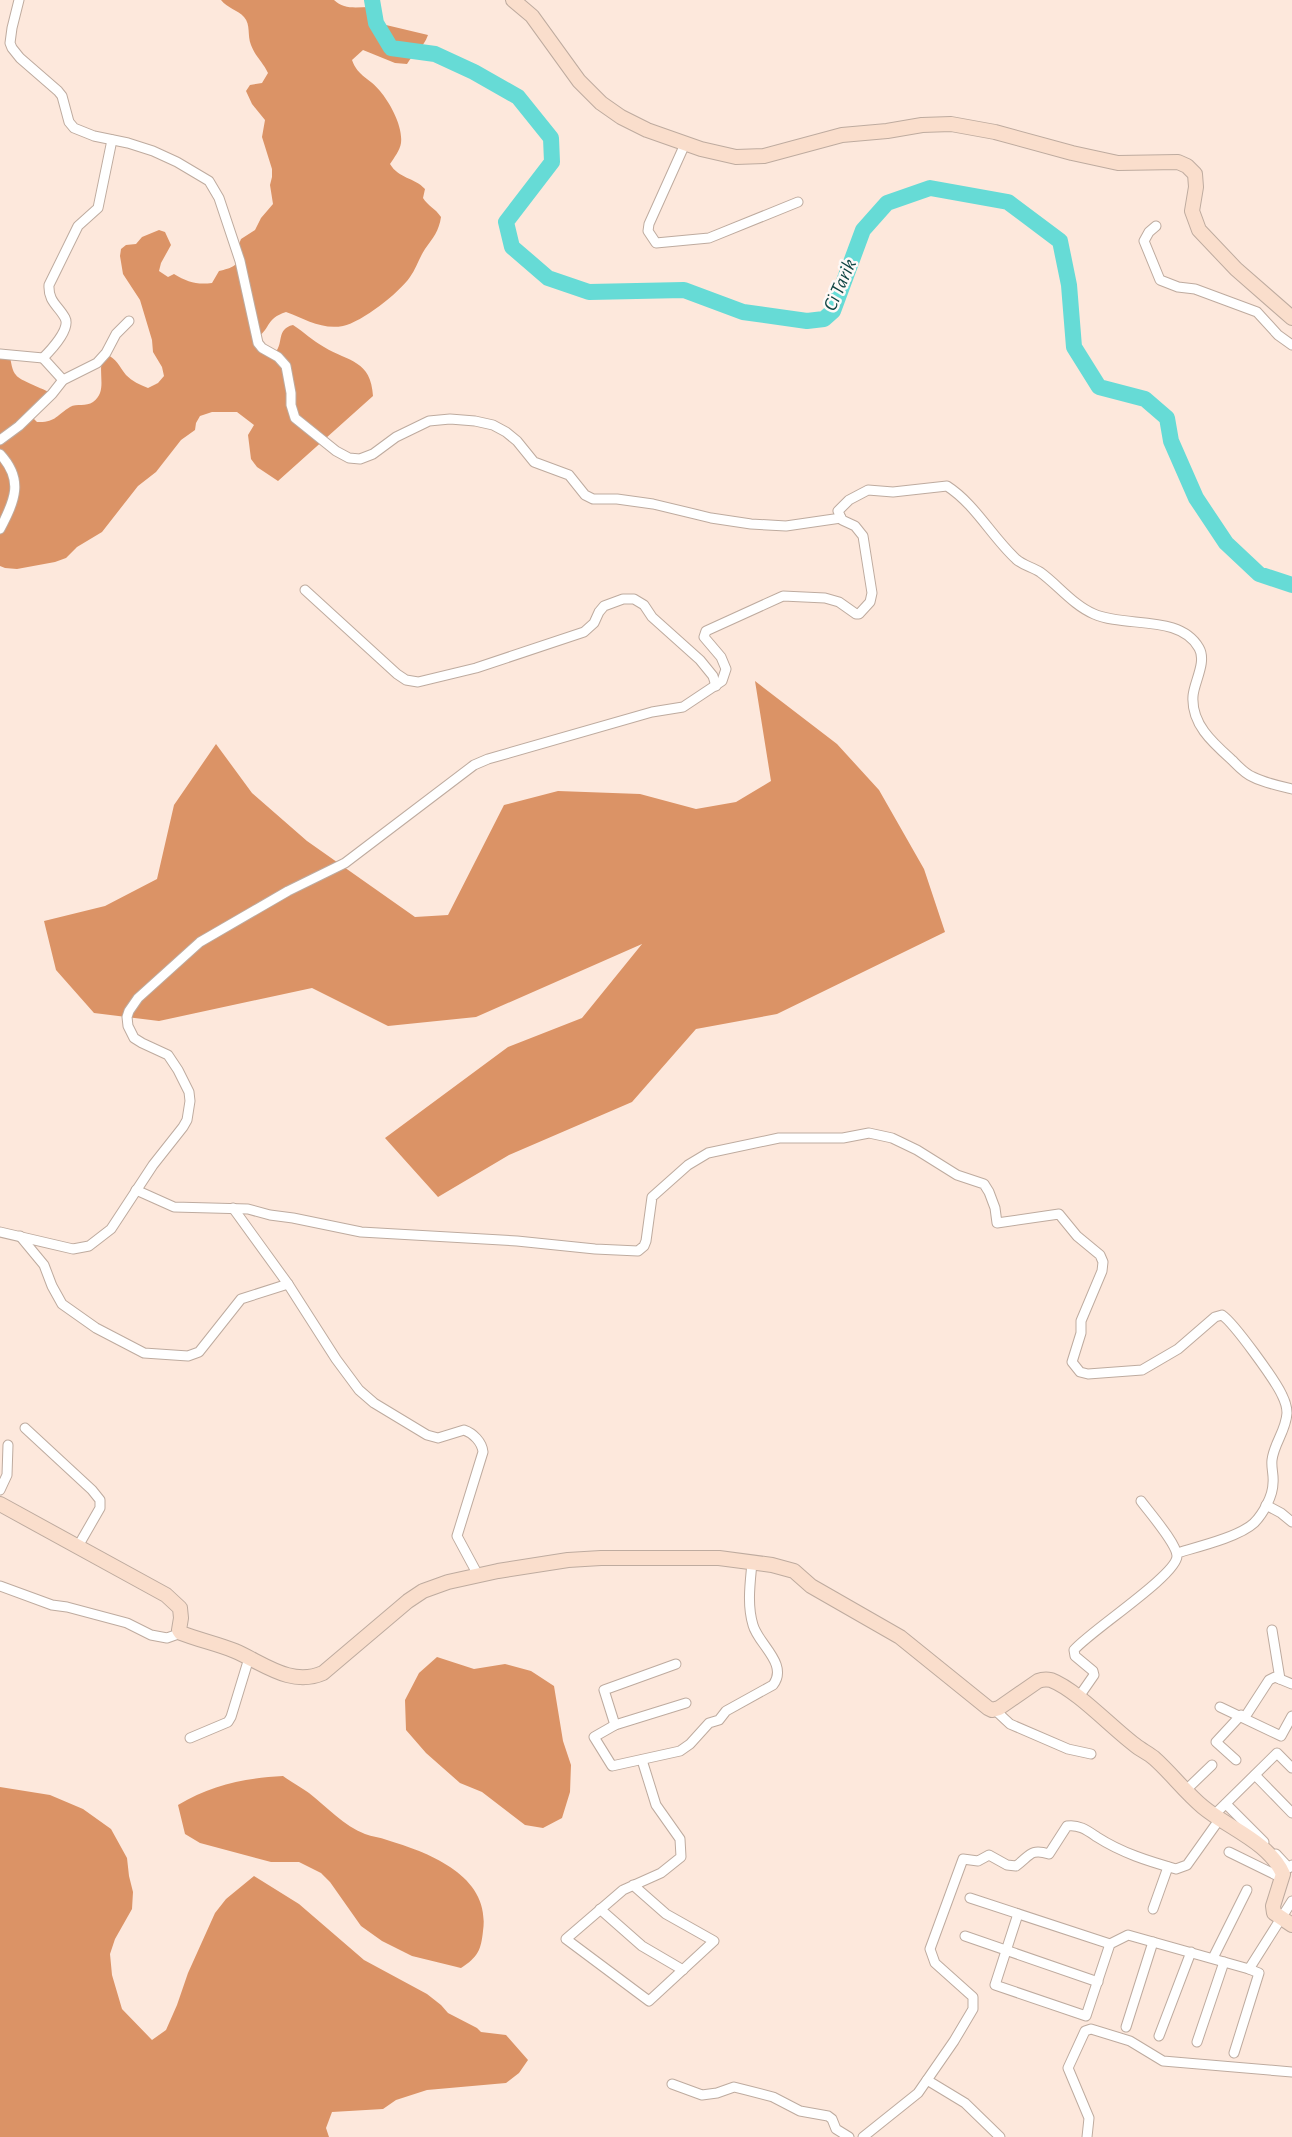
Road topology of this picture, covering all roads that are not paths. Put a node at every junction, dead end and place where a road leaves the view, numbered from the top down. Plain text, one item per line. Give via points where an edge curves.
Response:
1 (19, 0) edge
2 (513, 0) edge
3 (12, 28) junction
4 (0, 29) edge
5 (112, 140) junction
6 (685, 144) junction
7 (798, 202) dead end
8 (1156, 226) dead end
9 (1267, 298) junction
10 (1257, 312) junction
11 (1292, 318) edge
12 (129, 321) dead end
13 (1292, 345) edge
14 (0, 354) edge
15 (42, 358) junction
16 (63, 380) junction
17 (0, 440) edge
18 (0, 454) edge
19 (841, 518) junction
20 (0, 529) edge
21 (305, 590) dead end
22 (716, 686) junction
23 (1292, 789) edge
24 (136, 1190) junction
25 (233, 1208) junction
26 (0, 1232) edge
27 (20, 1236) junction
28 (288, 1284) junction
29 (26, 1428) dead end
30 (8, 1445) dead end
31 (0, 1490) edge
32 (1141, 1502) dead end
33 (0, 1504) edge
34 (1266, 1505) junction
35 (1292, 1522) edge
36 (77, 1548) junction
37 (1177, 1553) junction
38 (752, 1563) junction
39 (478, 1575) junction
40 (0, 1586) edge
41 (1272, 1630) dead end
42 (181, 1633) junction
43 (249, 1658) junction
44 (676, 1664) dead end
45 (1280, 1679) junction
46 (1292, 1684) edge
47 (1078, 1698) junction
48 (686, 1703) dead end
49 (1220, 1707) dead end
50 (995, 1710) junction
51 (1243, 1716) junction
52 (1292, 1716) edge
53 (615, 1725) junction
54 (190, 1738) dead end
55 (1091, 1754) dead end
56 (642, 1760) junction
57 (1236, 1760) dead end
58 (1212, 1765) dead end
59 (1292, 1768) edge
60 (1255, 1775) junction
61 (1186, 1790) junction
62 (1226, 1804) junction
63 (1292, 1813) edge
64 (1216, 1818) junction
65 (1229, 1852) dead end
66 (1292, 1865) edge
67 (1168, 1867) junction
68 (1282, 1878) junction
69 (633, 1886) junction
70 (1247, 1890) dead end
71 (970, 1898) dead end
72 (1292, 1901) edge
73 (600, 1909) junction
74 (1153, 1909) dead end
75 (1018, 1914) junction
76 (1287, 1922) edge
77 (965, 1936) dead end
78 (1153, 1942) junction
79 (1110, 1944) junction
80 (1007, 1949) junction
81 (1191, 1952) junction
82 (1213, 1958) junction
83 (1224, 1962) junction
84 (1249, 1969) junction
85 (684, 1970) junction
86 (1098, 1982) junction
87 (1126, 2027) dead end
88 (1159, 2036) dead end
89 (1197, 2042) dead end
90 (1234, 2053) dead end
91 (1292, 2073) edge
92 (927, 2080) junction
93 (672, 2084) dead end
94 (849, 2137) edge
95 (863, 2137) edge
96 (1000, 2137) edge
97 (1087, 2137) edge

1 - 3 street
2 - 6 street via 532,16 579,81 601,103 647,130
3 - 4 street
3 - 5 street via 12,48 62,96 74,128
5 - 15 street via 98,208 78,226 48,285 66,322 57,341
5 - 19 street via 177,162 199,173 215,189 240,261 258,343 286,366 295,418 349,458 360,459 373,453 429,421 475,421 506,432 534,462 569,475 593,499 653,504 751,524 786,526
6 - 7 street via 649,224 648,231 656,243 709,238
6 - 9 street via 736,157 764,156 842,135 951,124 1118,163 1178,162 1195,174 1192,216 1199,230
8 - 10 street via 1147,235 1144,246 1160,280
9 - 10 street
9 - 11 street
10 - 13 street
12 - 16 street via 97,363
14 - 15 street
15 - 16 street
16 - 17 street
18 - 20 street via 13,470 15,482
19 - 22 street via 855,526 862,536 872,593 866,609 857,615 839,602 825,598 783,596 706,631 704,637 726,665 724,678
19 - 23 street via 838,511 861,492 947,486 1018,561 1040,572 1084,609 1106,618 1170,626 1186,634 1202,656 1193,695 1198,723 1250,776
21 - 22 street via 397,674 418,682 570,638 590,628 604,606 634,599 700,660
22 - 24 street via 679,708 652,712 474,765 345,863 200,942 172,965 138,998 129,1011 128,1026 142,1044 168,1055 189,1092 190,1110 183,1127
24 - 25 street via 174,1207
24 - 27 street via 111,1229 89,1246 73,1249
25 - 28 street
25 - 34 street via 361,1232 638,1251 646,1241 652,1197 708,1152 779,1138 843,1138 878,1133 917,1150 957,1175 984,1184 997,1223 1059,1214 1077,1236 1101,1255 1104,1267 1081,1321 1072,1357 1084,1373 1142,1370 1178,1349 1215,1317 1225,1317 1276,1383 1287,1405 1273,1454 1274,1482
26 - 27 street
27 - 28 street via 44,1265 62,1304 96,1328 152,1355 188,1356 199,1352 242,1299
28 - 39 street via 336,1359 368,1398 427,1435 438,1438 464,1430 481,1444 483,1452 458,1536
29 - 36 street via 99,1500 100,1508
30 - 31 street via 7,1475
32 - 37 street
33 - 36 street
34 - 35 street
34 - 37 street via 1253,1524 1239,1533
36 - 42 street via 175,1601 181,1613
37 - 47 street via 1170,1569 1074,1650 1094,1675
38 - 39 street via 719,1558 601,1558
38 - 50 street via 794,1570 811,1586 900,1637
38 - 56 street via 752,1622 777,1667 777,1680 709,1723 680,1751
39 - 43 street via 423,1591 316,1676 286,1675
40 - 42 street via 52,1605 127,1623 151,1635 167,1638
41 - 45 street
42 - 43 street
43 - 54 street via 228,1722
44 - 53 street via 604,1690
45 - 46 street
45 - 51 street via 1269,1680
47 - 50 street via 1053,1681 1043,1679
47 - 61 street via 1153,1756
48 - 53 street
49 - 51 street
50 - 55 street via 1010,1724 1068,1749
51 - 52 street via 1281,1736
51 - 57 street via 1216,1742
53 - 56 street via 594,1737 612,1766
56 - 69 street via 656,1805 680,1839 681,1857 661,1873
58 - 61 street
59 - 60 street via 1277,1753
60 - 62 street
60 - 63 street
61 - 64 street
62 - 64 street
62 - 66 street via 1289,1868
64 - 67 street via 1184,1867
64 - 68 street via 1262,1848 1278,1864
65 - 68 street
67 - 74 street
67 - 92 street via 1129,1854 1072,1825 1067,1826 1048,1854 1032,1852 1016,1866 988,1856 978,1861 963,1859 930,1949 935,1963 973,1997 973,2009
68 - 76 street via 1273,1906 1274,1914
69 - 73 street
69 - 85 street via 666,1914 714,1941
70 - 82 street
71 - 75 street
72 - 76 street
73 - 85 street via 642,1946
73 - 85 street via 566,1939 615,1978 650,2001
75 - 79 street
75 - 80 street
76 - 84 street
77 - 80 street
78 - 79 street via 1128,1935
78 - 81 street
78 - 87 street
79 - 86 street
80 - 86 street
80 - 86 street via 995,1985 1086,2016
81 - 82 street
81 - 88 street
82 - 83 street
83 - 84 street
83 - 89 street
84 - 90 street via 1259,1973
91 - 97 street via 1163,2061 1130,2041 1091,2029 1084,2031 1068,2067 1089,2118
92 - 95 street via 912,2098
92 - 96 street via 965,2103
93 - 94 street via 702,2096 734,2087 757,2092 800,2110 828,2116 836,2129

